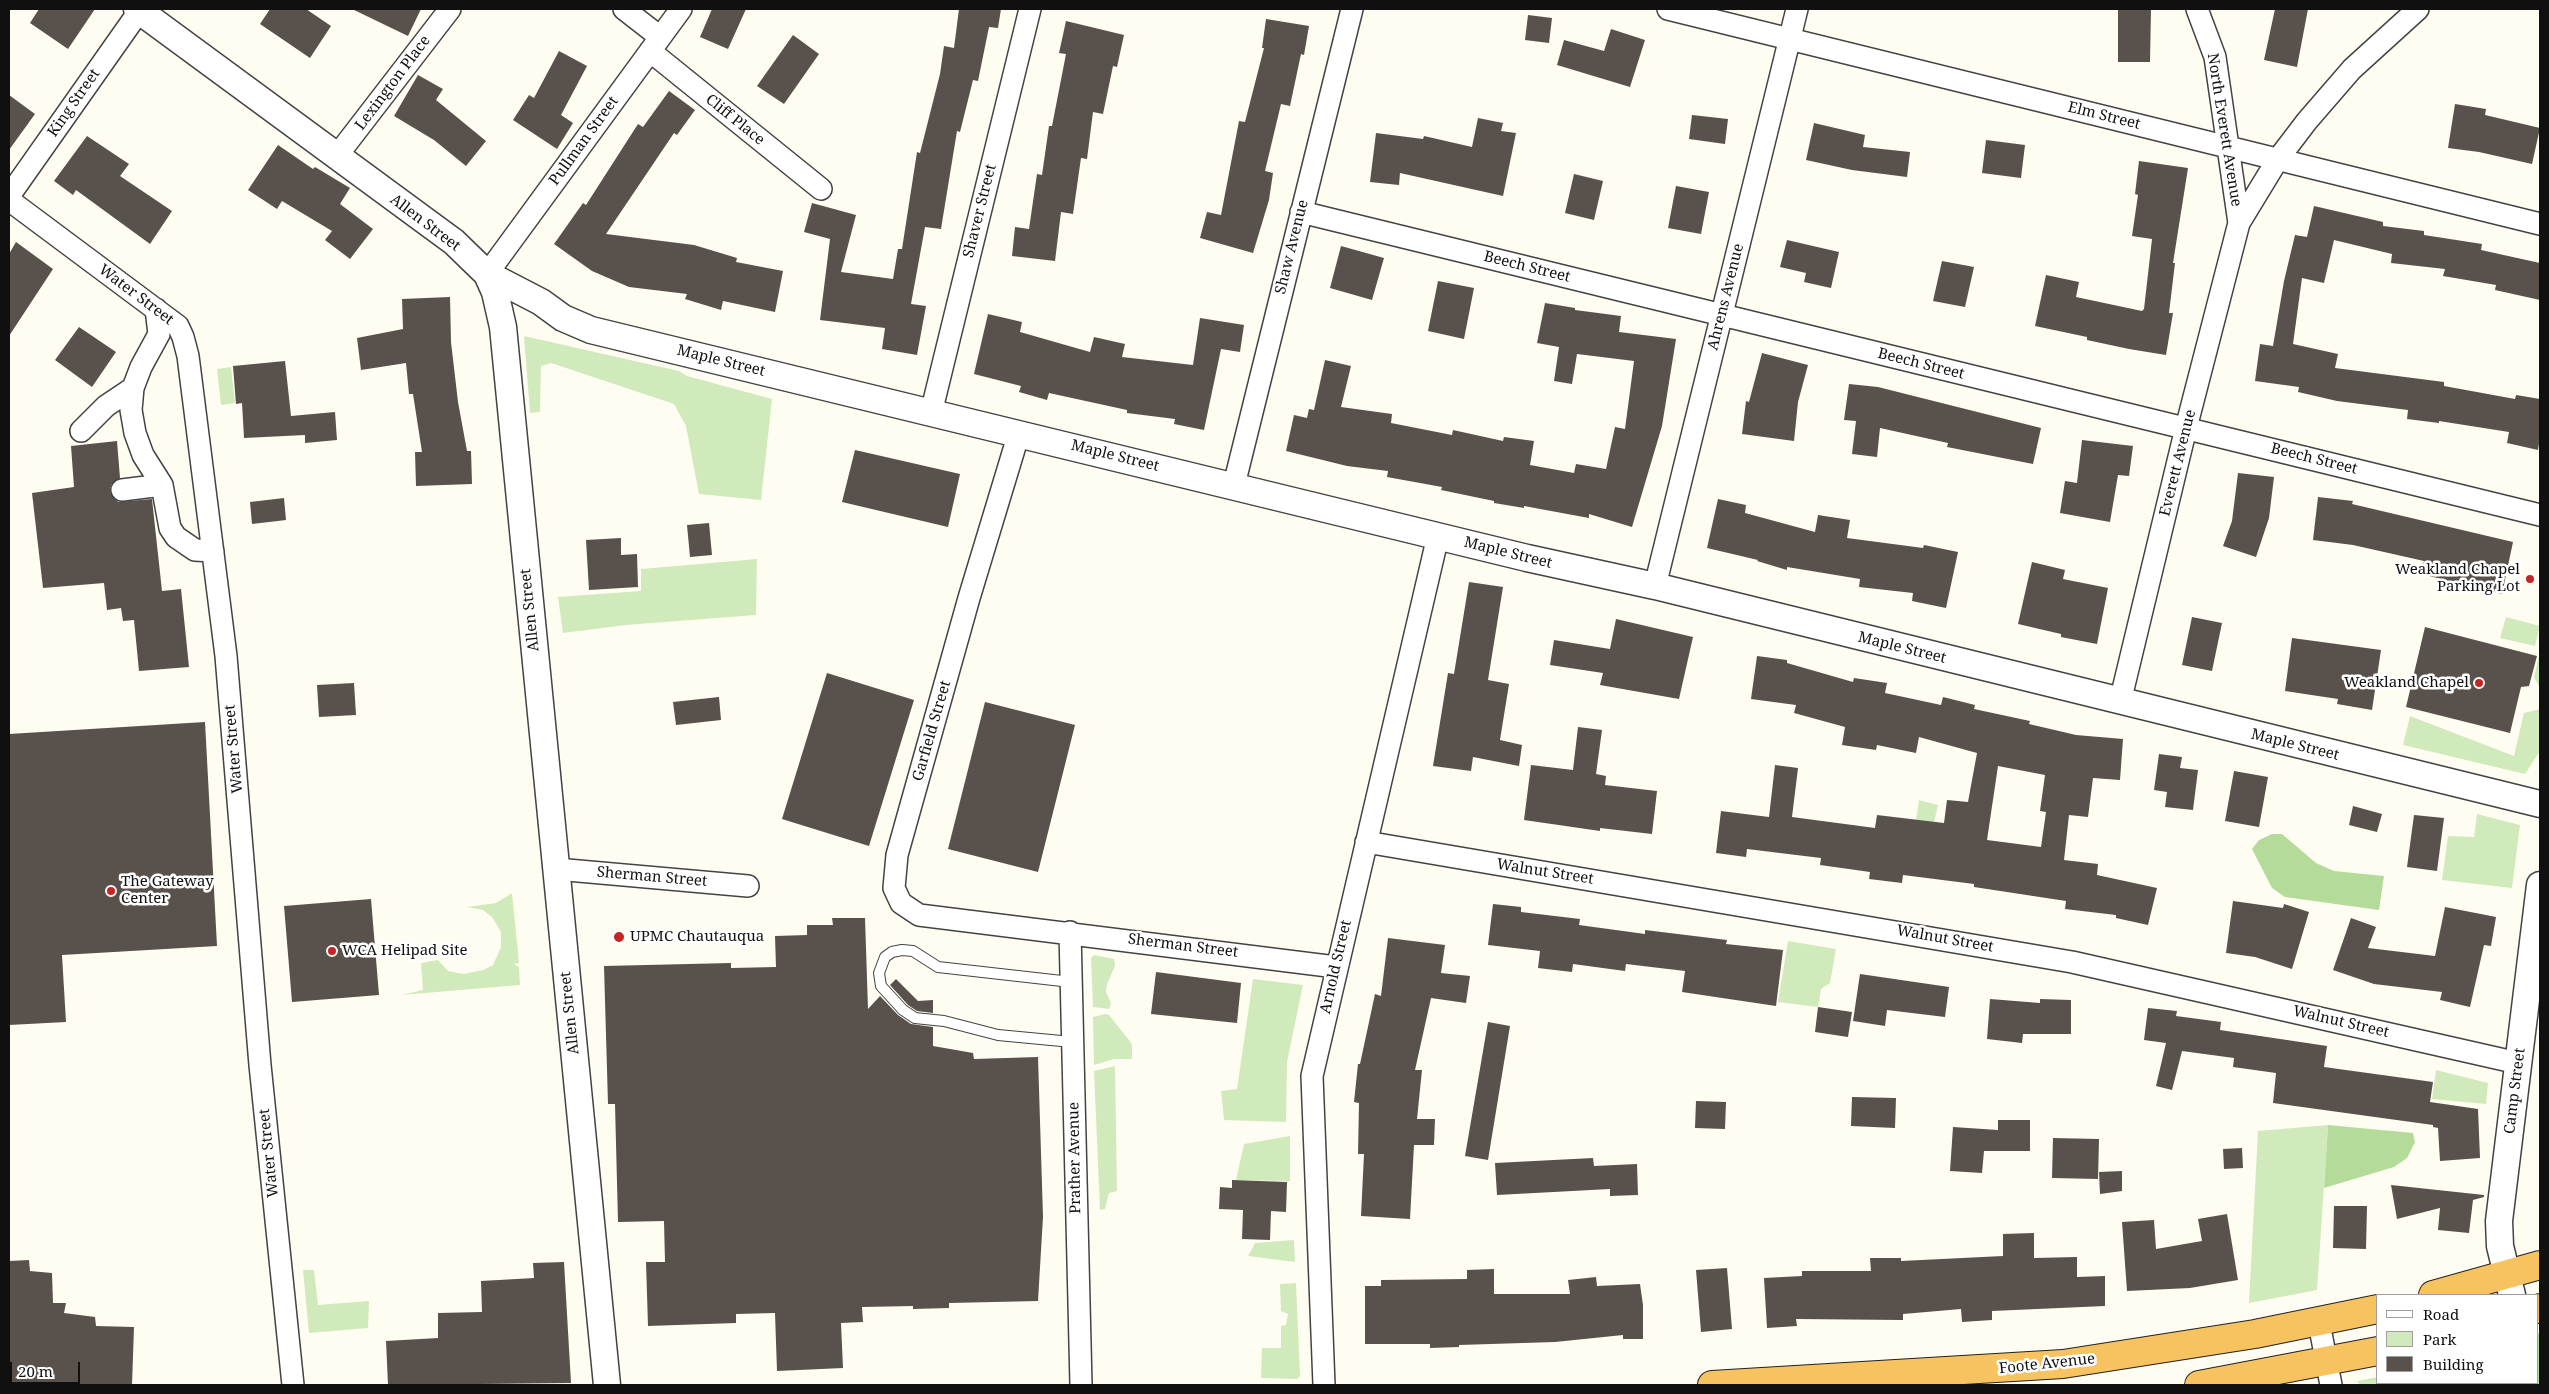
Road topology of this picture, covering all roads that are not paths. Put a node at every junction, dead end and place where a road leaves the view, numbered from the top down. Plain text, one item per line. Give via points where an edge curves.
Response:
1 (450, 9) edge
2 (624, 9) edge
3 (681, 9) edge
4 (1030, 9) edge
5 (1352, 9) edge
6 (1668, 9) edge
7 (1797, 9) edge
8 (2197, 9) edge
9 (2418, 9) edge
10 (139, 10) edge
11 (1790, 38) junction
12 (655, 44) junction
13 (2228, 146) junction
14 (336, 158) junction
15 (2278, 160) junction
16 (821, 189) dead end
17 (9, 196) edge
18 (9, 200) edge
19 (1301, 212) junction
20 (2239, 223) junction
21 (2540, 224) edge
22 (487, 274) junction
23 (156, 309) junction
24 (1721, 315) junction
25 (132, 388) junction
26 (931, 413) junction
27 (2186, 428) junction
28 (81, 431) dead end
29 (1019, 433) junction
30 (162, 485) junction
31 (1234, 485) junction
32 (122, 490) dead end
33 (2540, 514) edge
34 (1436, 547) junction
35 (212, 551) junction
36 (1655, 586) junction
37 (2120, 702) junction
38 (2540, 804) edge
39 (1366, 842) junction
40 (556, 869) junction
41 (2540, 885) edge
42 (748, 886) dead end
43 (1029, 927) joint
44 (1070, 932) junction
45 (1336, 967) junction
46 (1071, 982) junction
47 (1072, 1042) junction
48 (2518, 1063) junction
49 (2540, 1265) edge
50 (2509, 1286) edge
51 (2441, 1294) edge
52 (2376, 1309) edge
53 (2319, 1323) junction
54 (2376, 1353) edge
55 (2329, 1374) edge
56 (293, 1385) edge
57 (607, 1385) edge
58 (1081, 1385) edge
59 (1324, 1385) edge
60 (1712, 1385) edge
61 (2199, 1385) edge

1 - 14 street, Lexington Place
2 - 12 street, Cliff Place
3 - 12 street, Pullman Street
4 - 26 street, Shaver Street
5 - 19 street, Shaw Avenue
6 - 11 street, Elm Street
7 - 11 street, Ahrens Avenue
8 - 13 street, North Everett Avenue via 2215,57
9 - 15 street via 2352,69
10 - 14 street, Allen Street
10 - 17 street, King Street
11 - 13 street, Elm Street
11 - 24 street, Ahrens Avenue
12 - 16 street, Cliff Place
12 - 22 street, Pullman Street
13 - 15 street, Elm Street
13 - 20 street, North Everett Avenue
14 - 22 street, Allen Street via 454,242
15 - 20 street
15 - 21 street, Elm Street
18 - 23 street, Water Street
19 - 24 street, Beech Street
19 - 31 street, Shaw Avenue
20 - 27 street, Everett Avenue
22 - 26 street, Maple Street via 590,330
22 - 40 street, Allen Street via 502,316
23 - 25 street via 159,334
23 - 35 street, Water Street via 178,326 184,337
24 - 27 street, Beech Street
24 - 36 street, Ahrens Avenue
25 - 28 street via 106,406
25 - 30 street via 135,433 143,455
26 - 29 street, Maple Street
27 - 33 street, Beech Street
27 - 37 street, Everett Avenue
29 - 31 street, Maple Street
29 - 43 street, Garfield Street via 897,855 894,888 900,903 919,914
30 - 32 street
30 - 35 street via 170,528 176,537 195,550
31 - 34 street, Maple Street
34 - 36 street, Maple Street
34 - 39 street, Arnold Street
35 - 56 street, Water Street via 226,656 260,1065
36 - 37 street, Maple Street
37 - 38 street, Maple Street
39 - 45 street, Arnold Street
39 - 48 street, Walnut Street via 2072,962
40 - 42 street, Sherman Street
40 - 57 street, Allen Street
41 - 48 street, Camp Street
43 - 44 street, Sherman Street
44 - 45 street, Sherman Street
44 - 46 street, Prather Avenue
45 - 59 street, Arnold Street via 1312,1076
46 - 47 street, Prather Avenue
46 - 47 lane via 938,967 912,951 902,950 885,957 880,973 881,986 915,1018 998,1035
47 - 58 street, Prather Avenue
48 - 50 street, Camp Street via 2500,1222 2500,1246
49 - 50 highway
50 - 51 highway
52 - 53 highway, Foote Avenue
53 - 55 street
53 - 60 highway, Foote Avenue via 2063,1364
54 - 55 highway
55 - 61 highway

